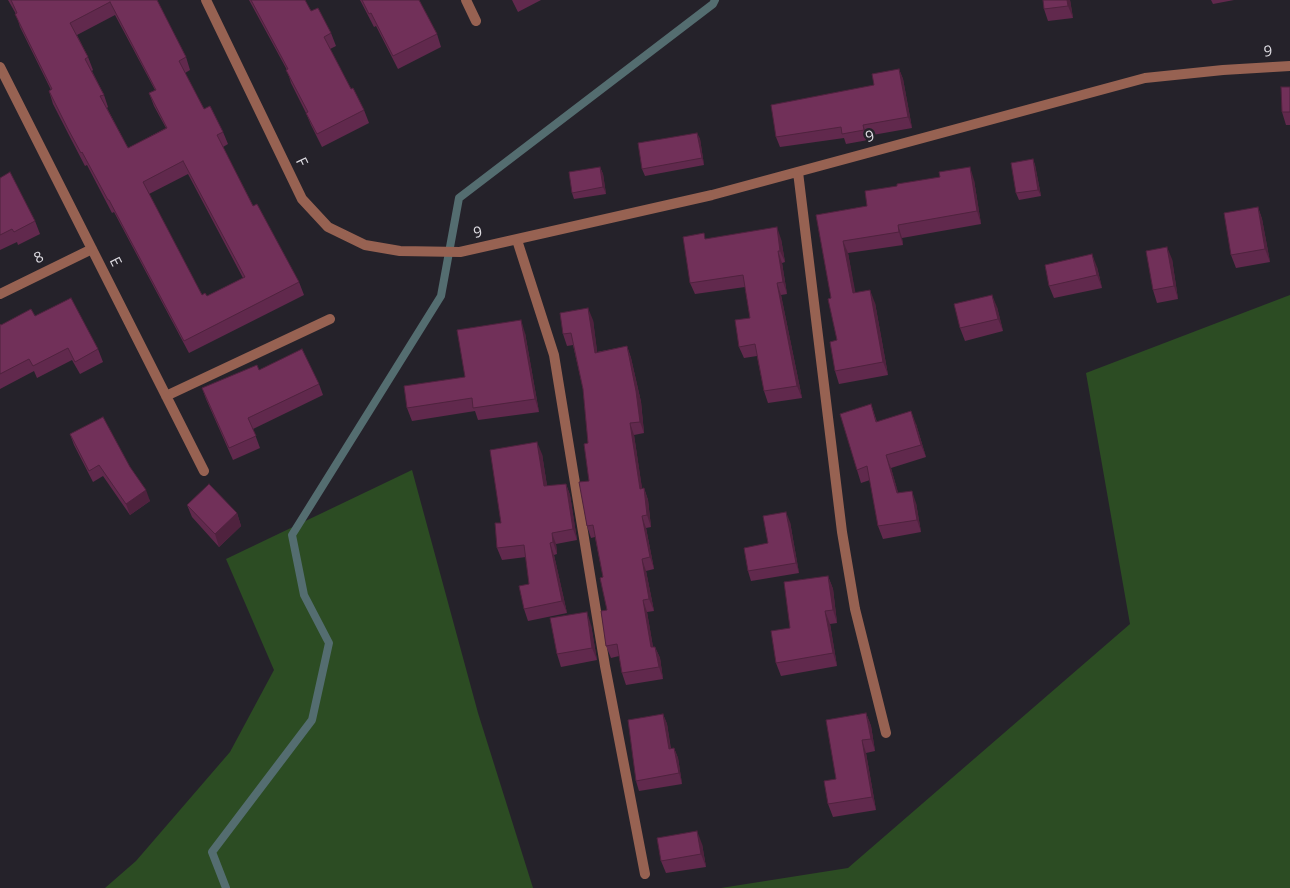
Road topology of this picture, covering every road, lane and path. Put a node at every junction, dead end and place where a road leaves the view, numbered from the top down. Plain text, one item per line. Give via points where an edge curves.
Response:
1 (206, 0) edge
2 (466, 0) edge
3 (476, 21) dead end
4 (1290, 66) edge
5 (0, 67) edge
6 (798, 172) junction
7 (517, 240) junction
8 (92, 249) junction
9 (460, 252) joint
10 (0, 294) edge
11 (330, 319) dead end
12 (166, 396) junction
13 (204, 471) dead end
14 (886, 733) dead end
15 (645, 874) dead end

1 - 9 street, F via 302,199 328,227 365,245 400,251
2 - 3 street
4 - 6 street, 9 via 1146,78
5 - 8 street, E
6 - 7 street, 9
6 - 14 street via 842,532 855,609
7 - 9 street, 9
7 - 15 street via 554,355 604,666
8 - 10 street, 8
8 - 12 street, E
11 - 12 street
12 - 13 street, E

